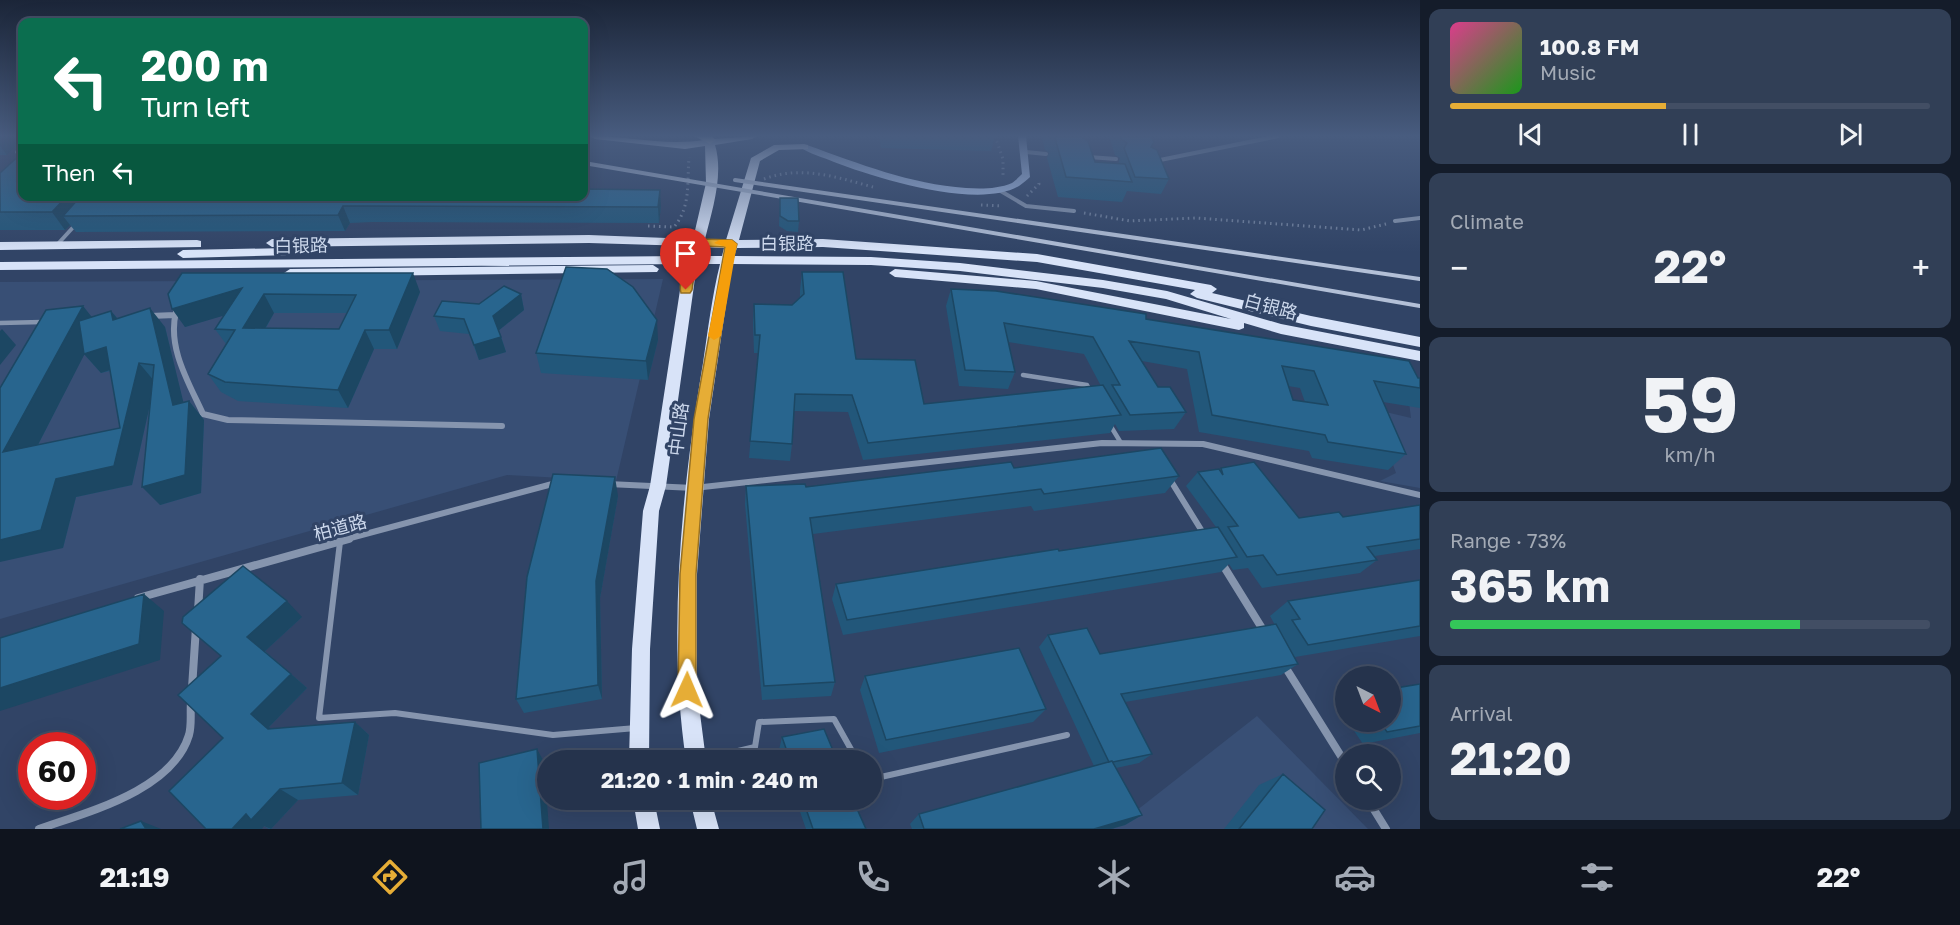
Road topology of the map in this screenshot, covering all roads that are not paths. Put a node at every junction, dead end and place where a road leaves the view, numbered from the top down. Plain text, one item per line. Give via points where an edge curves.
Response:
1 (712, 175) edge
2 (751, 175) edge
3 (881, 175) edge
4 (1027, 175) edge
5 (999, 190) junction
6 (1074, 211) road end
7 (82, 217) edge
8 (1420, 218) edge
9 (1395, 221) road end
10 (699, 243) junction
11 (732, 244) junction
12 (0, 246) edge
13 (56, 246) junction
14 (0, 257) edge
15 (0, 266) edge
16 (726, 267) junction
17 (689, 268) junction
18 (0, 274) edge
19 (1167, 291) junction
20 (182, 300) edge
21 (175, 315) junction
22 (141, 317) edge
23 (0, 323) edge
24 (1281, 329) junction
25 (1352, 329) junction
26 (43, 331) edge
27 (1420, 342) edge
28 (1420, 356) edge
29 (1023, 375) dead end
30 (1093, 395) edge
31 (1104, 414) edge
32 (502, 426) dead end
33 (1121, 443) junction
34 (1148, 444) junction
35 (1154, 454) edge
36 (1167, 474) edge
37 (570, 483) edge
38 (603, 484) edge
39 (658, 486) junction
40 (694, 488) junction
41 (1420, 495) edge
42 (340, 542) junction
43 (1210, 544) edge
44 (1216, 554) edge
45 (200, 579) junction
46 (133, 600) edge
47 (1271, 644) edge
48 (1278, 654) edge
49 (639, 728) junction
50 (1067, 735) dead end
51 (1335, 746) edge
52 (639, 750) edge
53 (696, 750) edge
54 (742, 750) edge
55 (851, 750) edge
56 (882, 776) edge
57 (646, 810) edge
58 (703, 810) edge
59 (1374, 810) edge
60 (39, 829) edge
61 (649, 829) edge
62 (708, 829) edge
63 (1386, 829) edge

1 - 10 main road, 中山路
2 - 11 main road, 中山路
3 - 5 main road via 968,191
4 - 5 main road via 1021,184
5 - 6 lane via 1025,207
7 - 13 lane
8 - 9 lane
10 - 11 main road
10 - 13 main road via 589,239
10 - 17 main road, 中山路
11 - 16 main road, 中山路
11 - 25 main road via 824,243 1037,258 1233,293
12 - 13 main road
14 - 19 main road, 白银路 via 570,249 870,254 1070,272
15 - 19 main road, 白银路 via 578,259 871,261 960,267
16 - 17 main road
16 - 24 main road via 828,267 1036,285 1236,325
16 - 40 main road, 中山路
17 - 18 main road
17 - 39 main road, 中山路
19 - 24 main road, 白银路
19 - 25 main road, 白银路
20 - 21 street
21 - 22 street
21 - 32 street via 171,323 178,357 203,414 228,420
23 - 26 lane via 50,322
24 - 28 main road, 白银路
25 - 27 main road, 白银路
29 - 30 lane via 1087,385
31 - 33 lane
33 - 34 street
33 - 40 street via 1034,449
34 - 35 street
34 - 41 street via 1203,444
36 - 43 street
37 - 42 street, 柏道路
38 - 39 street
39 - 40 street
39 - 49 main road, 中山路 via 651,511
40 - 53 main road, 中山路 via 688,574 687,690
42 - 45 street, 柏道路
42 - 49 lane via 319,718 395,714 553,735
44 - 47 street
45 - 46 street, 柏道路
45 - 60 street via 188,737 172,761 149,783 123,798
48 - 51 street
49 - 52 main road, 中山路
50 - 56 lane
54 - 55 lane via 755,747 759,722 834,719
57 - 61 main road
58 - 62 main road
59 - 63 street

